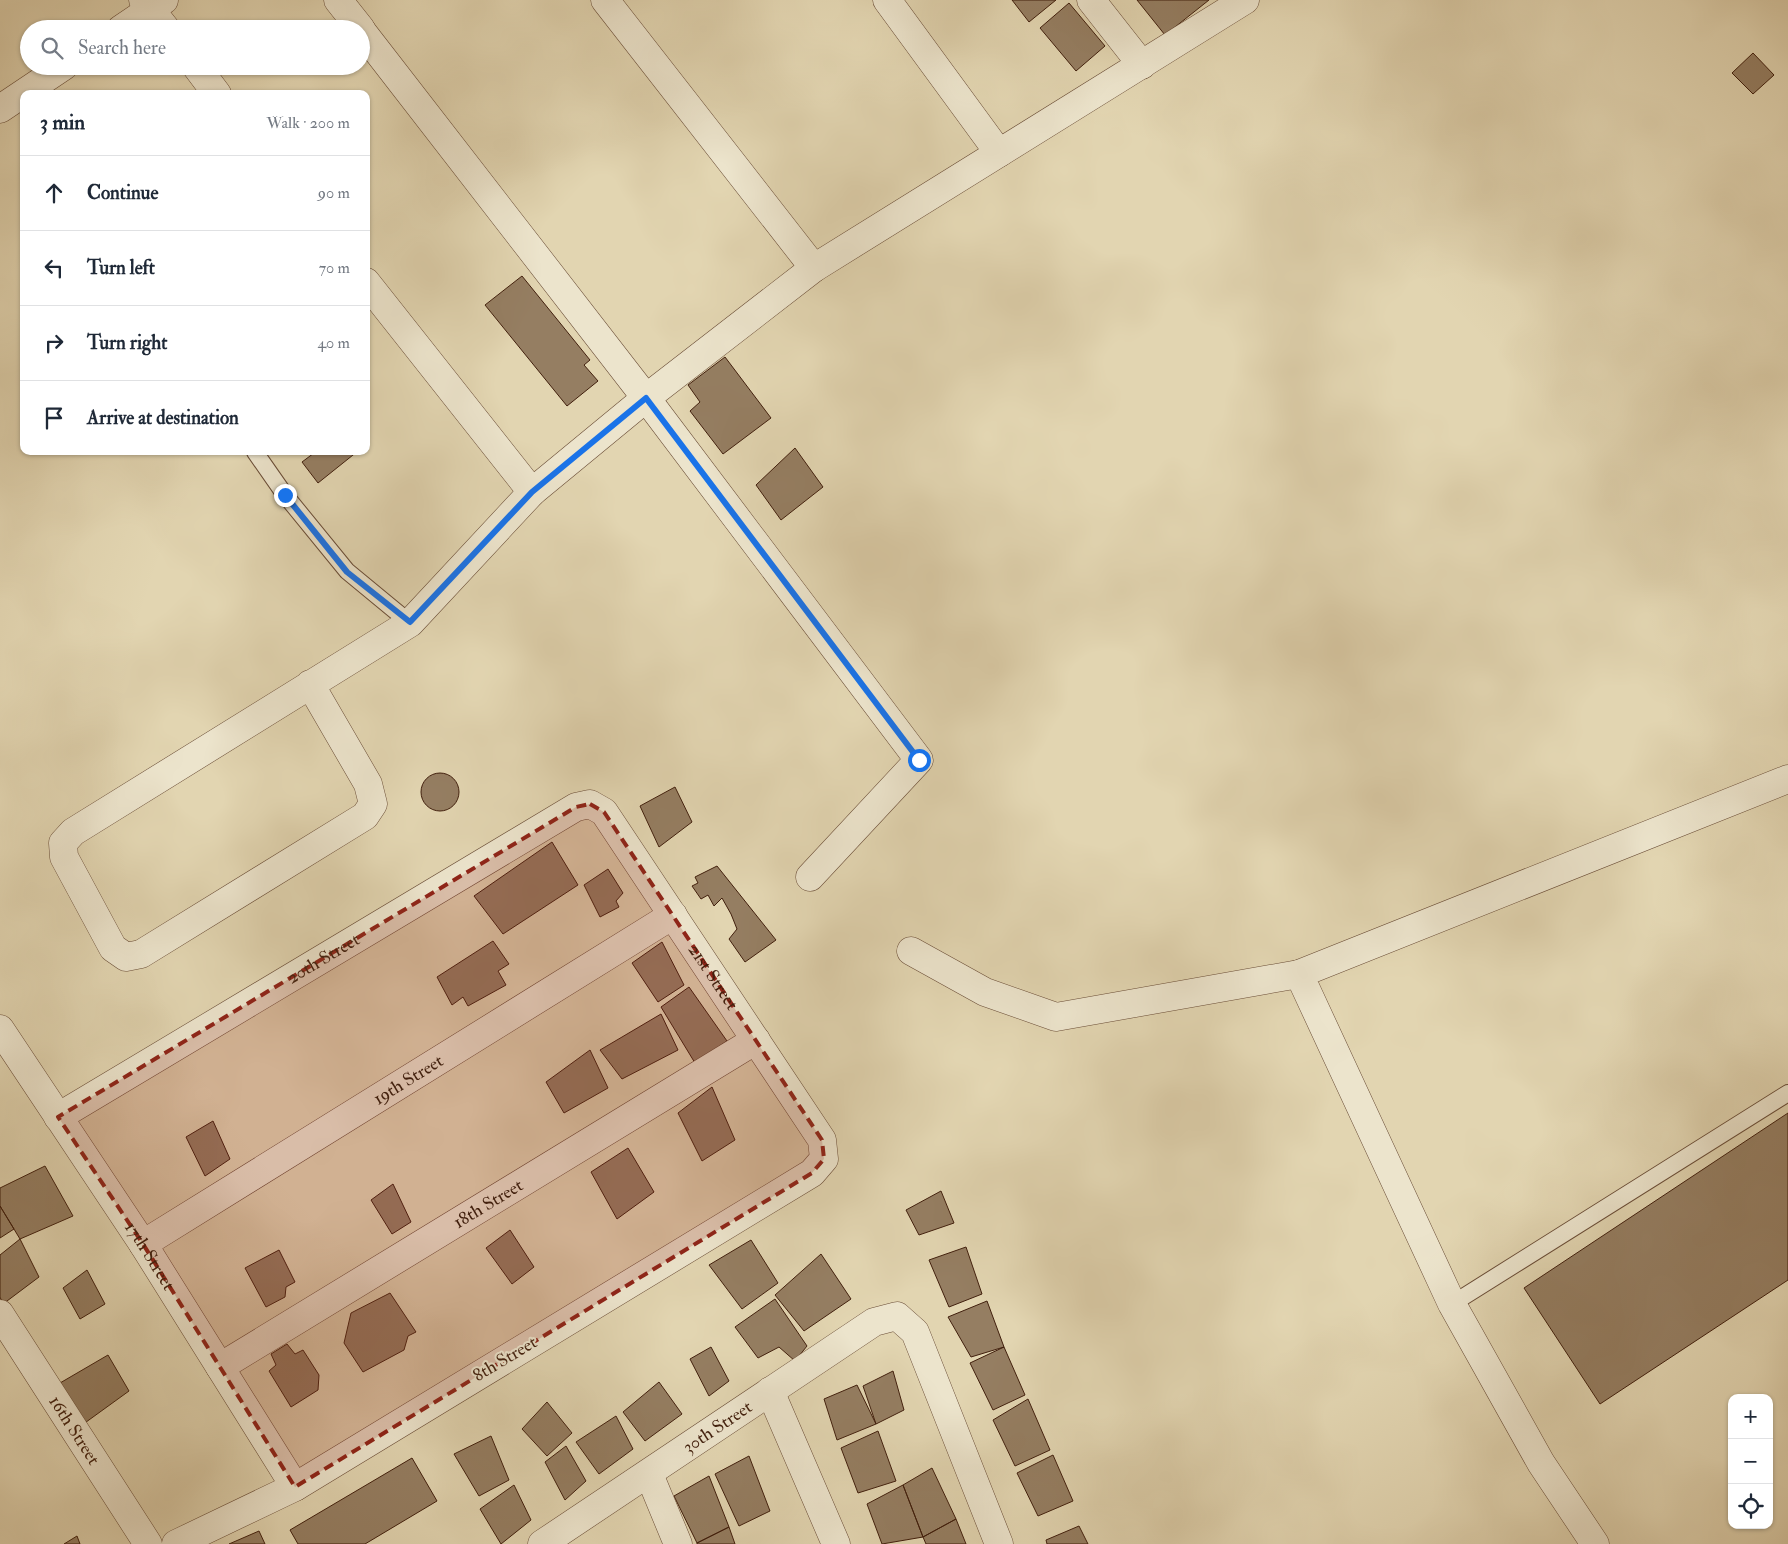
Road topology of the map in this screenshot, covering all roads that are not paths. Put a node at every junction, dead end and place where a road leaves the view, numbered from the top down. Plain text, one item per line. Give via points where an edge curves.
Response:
1 (338, 0) edge
2 (605, 0) edge
3 (886, 0) edge
4 (1091, 0) edge
5 (1245, 0) edge
6 (156, 9) edge
7 (137, 20) edge
8 (354, 20) edge
9 (370, 41) edge
10 (1142, 65) junction
11 (51, 75) edge
12 (203, 75) edge
13 (28, 90) edge
14 (214, 90) edge
15 (20, 96) edge
16 (0, 109) edge
17 (999, 153) junction
18 (814, 268) junction
19 (370, 287) edge
20 (646, 398) junction
21 (257, 455) edge
22 (532, 492) junction
23 (410, 622) junction
24 (310, 684) junction
25 (1788, 779) edge
26 (590, 804) joint
27 (810, 877) dead end
28 (673, 915) junction
29 (911, 951) dead end
30 (1299, 974) junction
31 (0, 1028) edge
32 (756, 1040) junction
33 (1788, 1093) edge
34 (58, 1117) junction
35 (824, 1159) joint
36 (143, 1244) junction
37 (1452, 1304) junction
38 (0, 1314) edge
39 (220, 1367) junction
40 (770, 1391) junction
41 (649, 1474) junction
42 (295, 1487) junction
43 (148, 1544) edge
44 (176, 1544) edge
45 (542, 1544) edge
46 (678, 1544) edge
47 (836, 1544) edge
48 (999, 1544) edge
49 (1595, 1544) edge

1 - 8 street
2 - 18 street
3 - 17 street
4 - 10 street
5 - 10 street
6 - 7 street
9 - 20 street
10 - 17 street
11 - 13 street
12 - 14 street
15 - 16 street
17 - 18 street
18 - 20 street
19 - 22 street
20 - 22 street
20 - 27 street via 919,760
21 - 23 lane via 347,572
22 - 23 street
23 - 24 street
24 - 24 street via 73,832 63,843 64,857 113,948 126,957 141,954 366,816 373,804 368,784
25 - 30 street
26 - 28 street, 21st Street via 604,812
26 - 34 street, 20th Street via 576,807
28 - 32 street, 21st Street
28 - 36 street, 19th Street
29 - 30 street via 985,992 1056,1016
30 - 37 street
31 - 34 street, 17th Street
32 - 35 street, 21st Street via 822,1140
32 - 39 street, 18th Street
33 - 37 lane
34 - 36 street, 17th Street
35 - 42 street, 8th Street via 812,1173
36 - 39 street, 17th Street
37 - 49 street via 1541,1463
38 - 43 street, 16th Street
39 - 42 street, 17th Street
40 - 41 street, 30th Street
40 - 47 street
40 - 48 street, 30th Street via 874,1322 897,1316 915,1332
41 - 45 street, 30th Street
41 - 46 street
42 - 44 street, 8th Street

